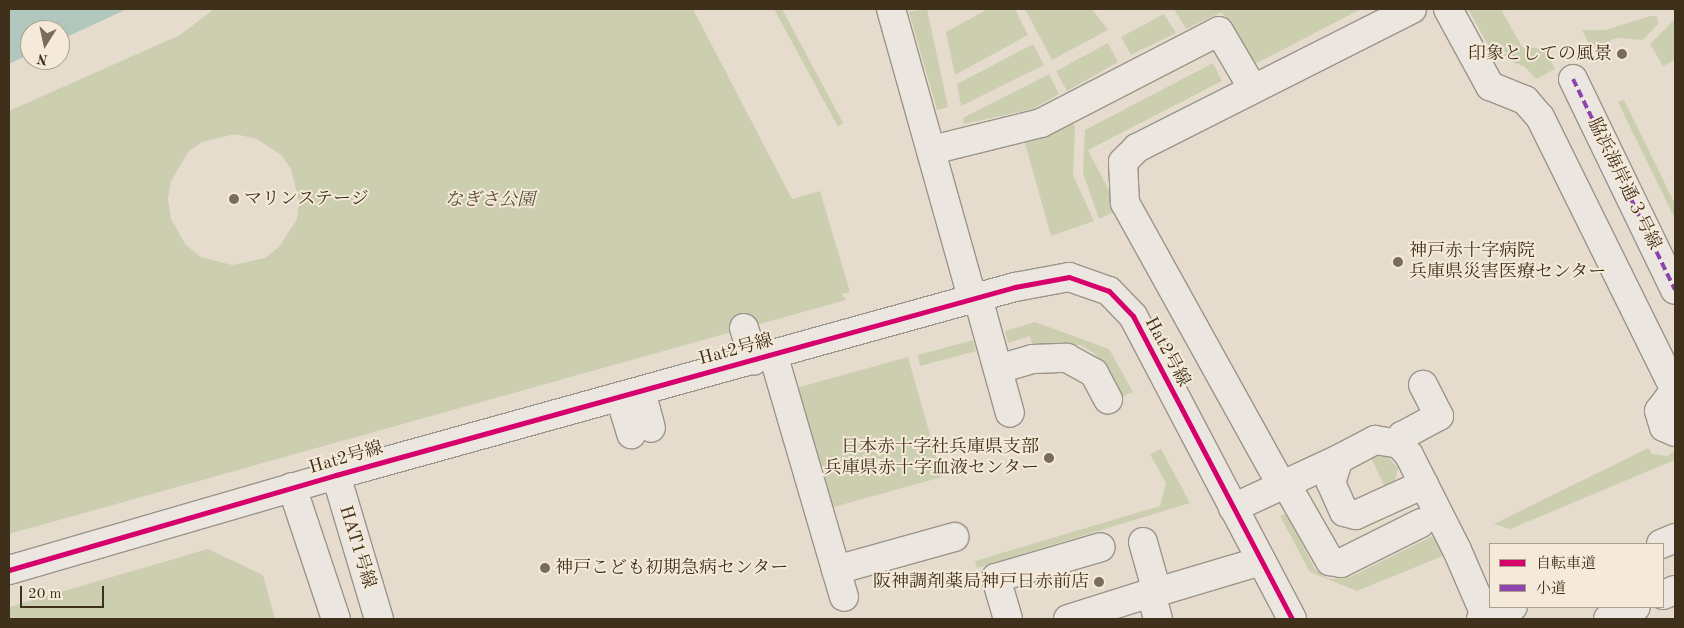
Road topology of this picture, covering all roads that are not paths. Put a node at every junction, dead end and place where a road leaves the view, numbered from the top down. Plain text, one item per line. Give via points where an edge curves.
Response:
1 (891, 9) edge
2 (1412, 9) edge
3 (1448, 9) edge
4 (1573, 78) dead end
5 (1253, 89) junction
6 (920, 128) junction
7 (1675, 290) edge
8 (976, 299) junction
9 (751, 326) dead end
10 (765, 357) junction
11 (998, 369) junction
12 (1423, 385) dead end
13 (1675, 390) edge
14 (630, 394) junction
15 (1108, 399) dead end
16 (1010, 413) dead end
17 (641, 431) dead end
18 (1675, 432) edge
19 (1399, 444) junction
20 (1335, 471) junction
21 (336, 475) junction
22 (1288, 483) junction
23 (1424, 484) junction
24 (292, 488) junction
25 (1233, 508) junction
26 (1421, 522) dead end
27 (954, 537) dead end
28 (1675, 538) edge
29 (1143, 542) dead end
30 (1663, 543) edge
31 (1101, 547) dead end
32 (1261, 561) junction
33 (9, 570) edge
34 (836, 570) junction
35 (1154, 592) junction
36 (844, 597) dead end
37 (1510, 608) edge
38 (1634, 608) edge
39 (1126, 610) edge
40 (1097, 615) edge
41 (1483, 618) edge
42 (336, 619) edge
43 (379, 619) edge
44 (1008, 619) edge
45 (1068, 619) edge
46 (1158, 619) edge
47 (1292, 619) edge
48 (1608, 619) edge

1 - 6 street
2 - 5 street
3 - 13 street via 1490,86 1525,100 1540,117
4 - 7 street, 脇浜海岸通３号線
5 - 6 street via 1219,31 1042,122
5 - 22 street via 1137,148 1123,162 1120,175 1125,203
6 - 8 street
8 - 10 street, Hat2号線
8 - 11 street
8 - 25 street, Hat2号線 via 1069,277 1109,291 1133,316
9 - 10 street
10 - 14 street, Hat2号線
10 - 34 street
11 - 15 street via 1034,359 1067,358 1094,373
11 - 16 street
12 - 19 street via 1439,416 1402,436
13 - 18 street via 1659,411 1664,427
14 - 17 street
14 - 21 street, Hat2号線
19 - 20 street via 1375,440
19 - 23 street
20 - 22 street
20 - 23 street via 1344,512 1356,515
21 - 24 street, Hat2号線
21 - 43 street, HAT1号線
22 - 25 street
22 - 26 street via 1330,561 1341,563
23 - 41 street
24 - 33 street, Hat2号線
24 - 42 street
25 - 32 street, Hat2号線
27 - 34 street
28 - 30 street
29 - 35 street
31 - 44 street via 996,578
32 - 35 street
32 - 47 street, Hat2号線
34 - 36 street
35 - 39 street
35 - 46 street
37 - 41 street
38 - 48 street
39 - 40 street
40 - 45 street

